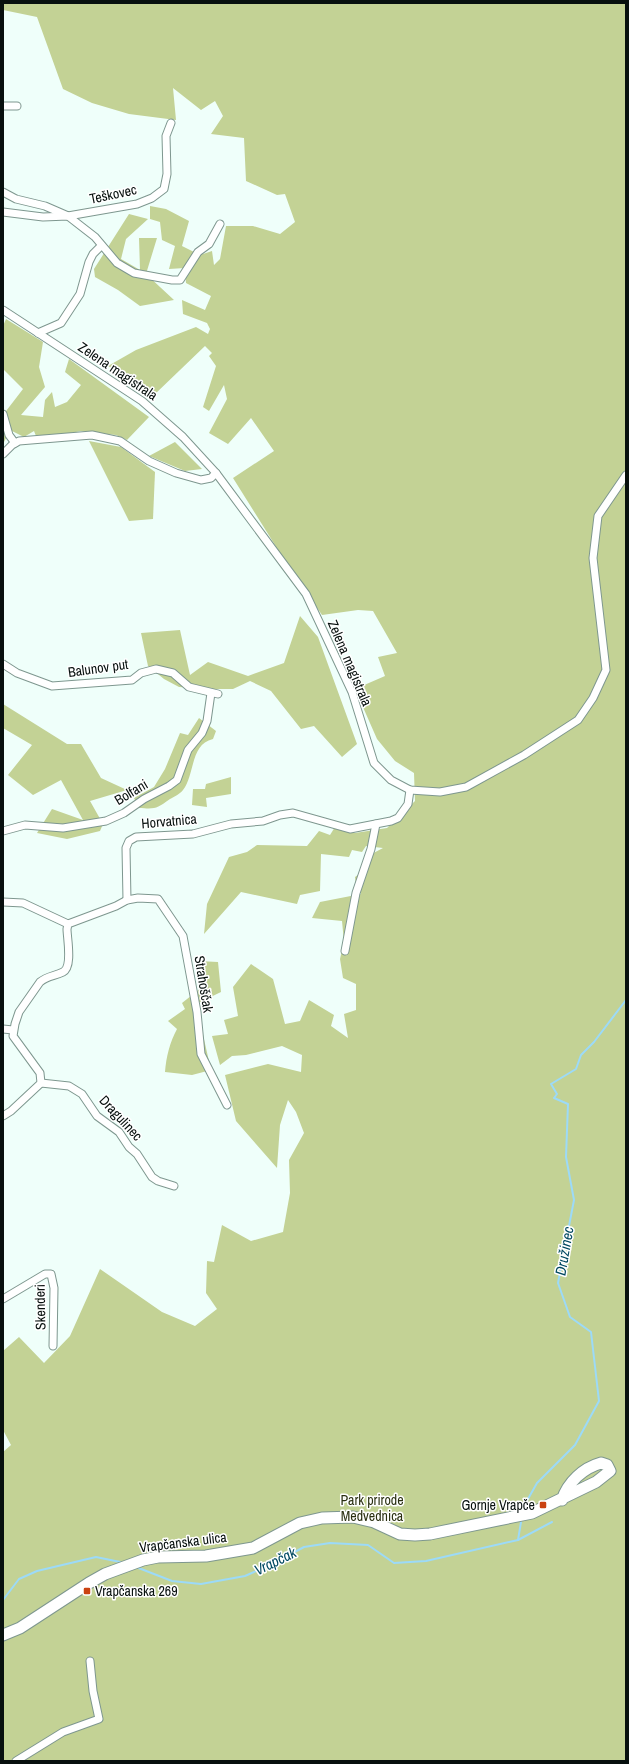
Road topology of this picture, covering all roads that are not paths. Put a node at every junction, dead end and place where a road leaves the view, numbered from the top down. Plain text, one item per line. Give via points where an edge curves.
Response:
1 (3, 106) edge
2 (17, 106) dead end
3 (172, 123) dead end
4 (3, 192) edge
5 (3, 212) edge
6 (68, 216) junction
7 (220, 224) dead end
8 (101, 246) junction
9 (5, 312) edge
10 (3, 320) edge
11 (38, 333) junction
12 (3, 414) edge
13 (15, 443) junction
14 (3, 454) edge
15 (216, 473) junction
16 (626, 475) edge
17 (3, 664) edge
18 (215, 694) joint
19 (410, 790) junction
20 (376, 824) junction
21 (3, 830) edge
22 (127, 900) junction
23 (3, 902) edge
24 (68, 924) junction
25 (345, 952) dead end
26 (3, 1029) edge
27 (13, 1030) junction
28 (40, 1083) junction
29 (227, 1105) dead end
30 (3, 1116) edge
31 (174, 1186) dead end
32 (3, 1299) edge
33 (53, 1346) dead end
34 (562, 1500) dead end
35 (3, 1635) edge
36 (90, 1661) dead end
37 (16, 1761) edge

1 - 2 street
3 - 6 street, Teškovec via 166,136 168,174 161,193 137,204
4 - 6 street via 16,199 45,206
5 - 6 street, Teškovec via 43,217
6 - 8 street via 95,237
7 - 8 street via 209,244 198,252 180,280 134,273 117,263
8 - 11 street via 93,254 80,294 62,323
9 - 10 street
9 - 11 street, Zelena magistrala
11 - 15 street, Zelena magistrala via 142,401 183,437
12 - 13 street
13 - 14 street
13 - 15 street via 92,435 120,441 148,462 176,474 201,480 211,478
15 - 19 street, Zelena magistrala via 306,594 352,692 374,763 391,780
16 - 19 street, Zelena magistrala via 598,516 593,558 606,670 593,698 578,720 524,755 466,787 440,792
17 - 18 street, Balunov put via 17,673 52,686 132,680 140,673 156,669 173,673 189,687
18 - 21 street, Bolfani via 202,733 188,750 178,780 169,786 106,821 63,828 25,825
19 - 20 street, Horvatnica via 408,804 398,818 391,822
20 - 22 street, Horvatnica via 350,829 293,813 193,834 136,837 129,841 126,848
20 - 25 street via 371,849 356,893
22 - 24 street
22 - 29 street, Strahoščak via 158,899 183,936 197,1012 201,1054
23 - 24 street via 23,903
24 - 27 street via 67,968 40,982 20,1012
26 - 27 street
27 - 28 street via 14,1039 40,1073
28 - 30 street
28 - 31 street, Dragulinec via 69,1086 82,1094 97,1116 119,1132 152,1177
32 - 33 street, Skenderi via 45,1274 51,1274 54,1288
34 - 35 street, Vrapčanska ulica via 528,1515 430,1534 400,1534 374,1522 353,1517 308,1520 253,1548 206,1556 143,1560 124,1567 88,1583 20,1628
36 - 37 street via 99,1719 63,1732

